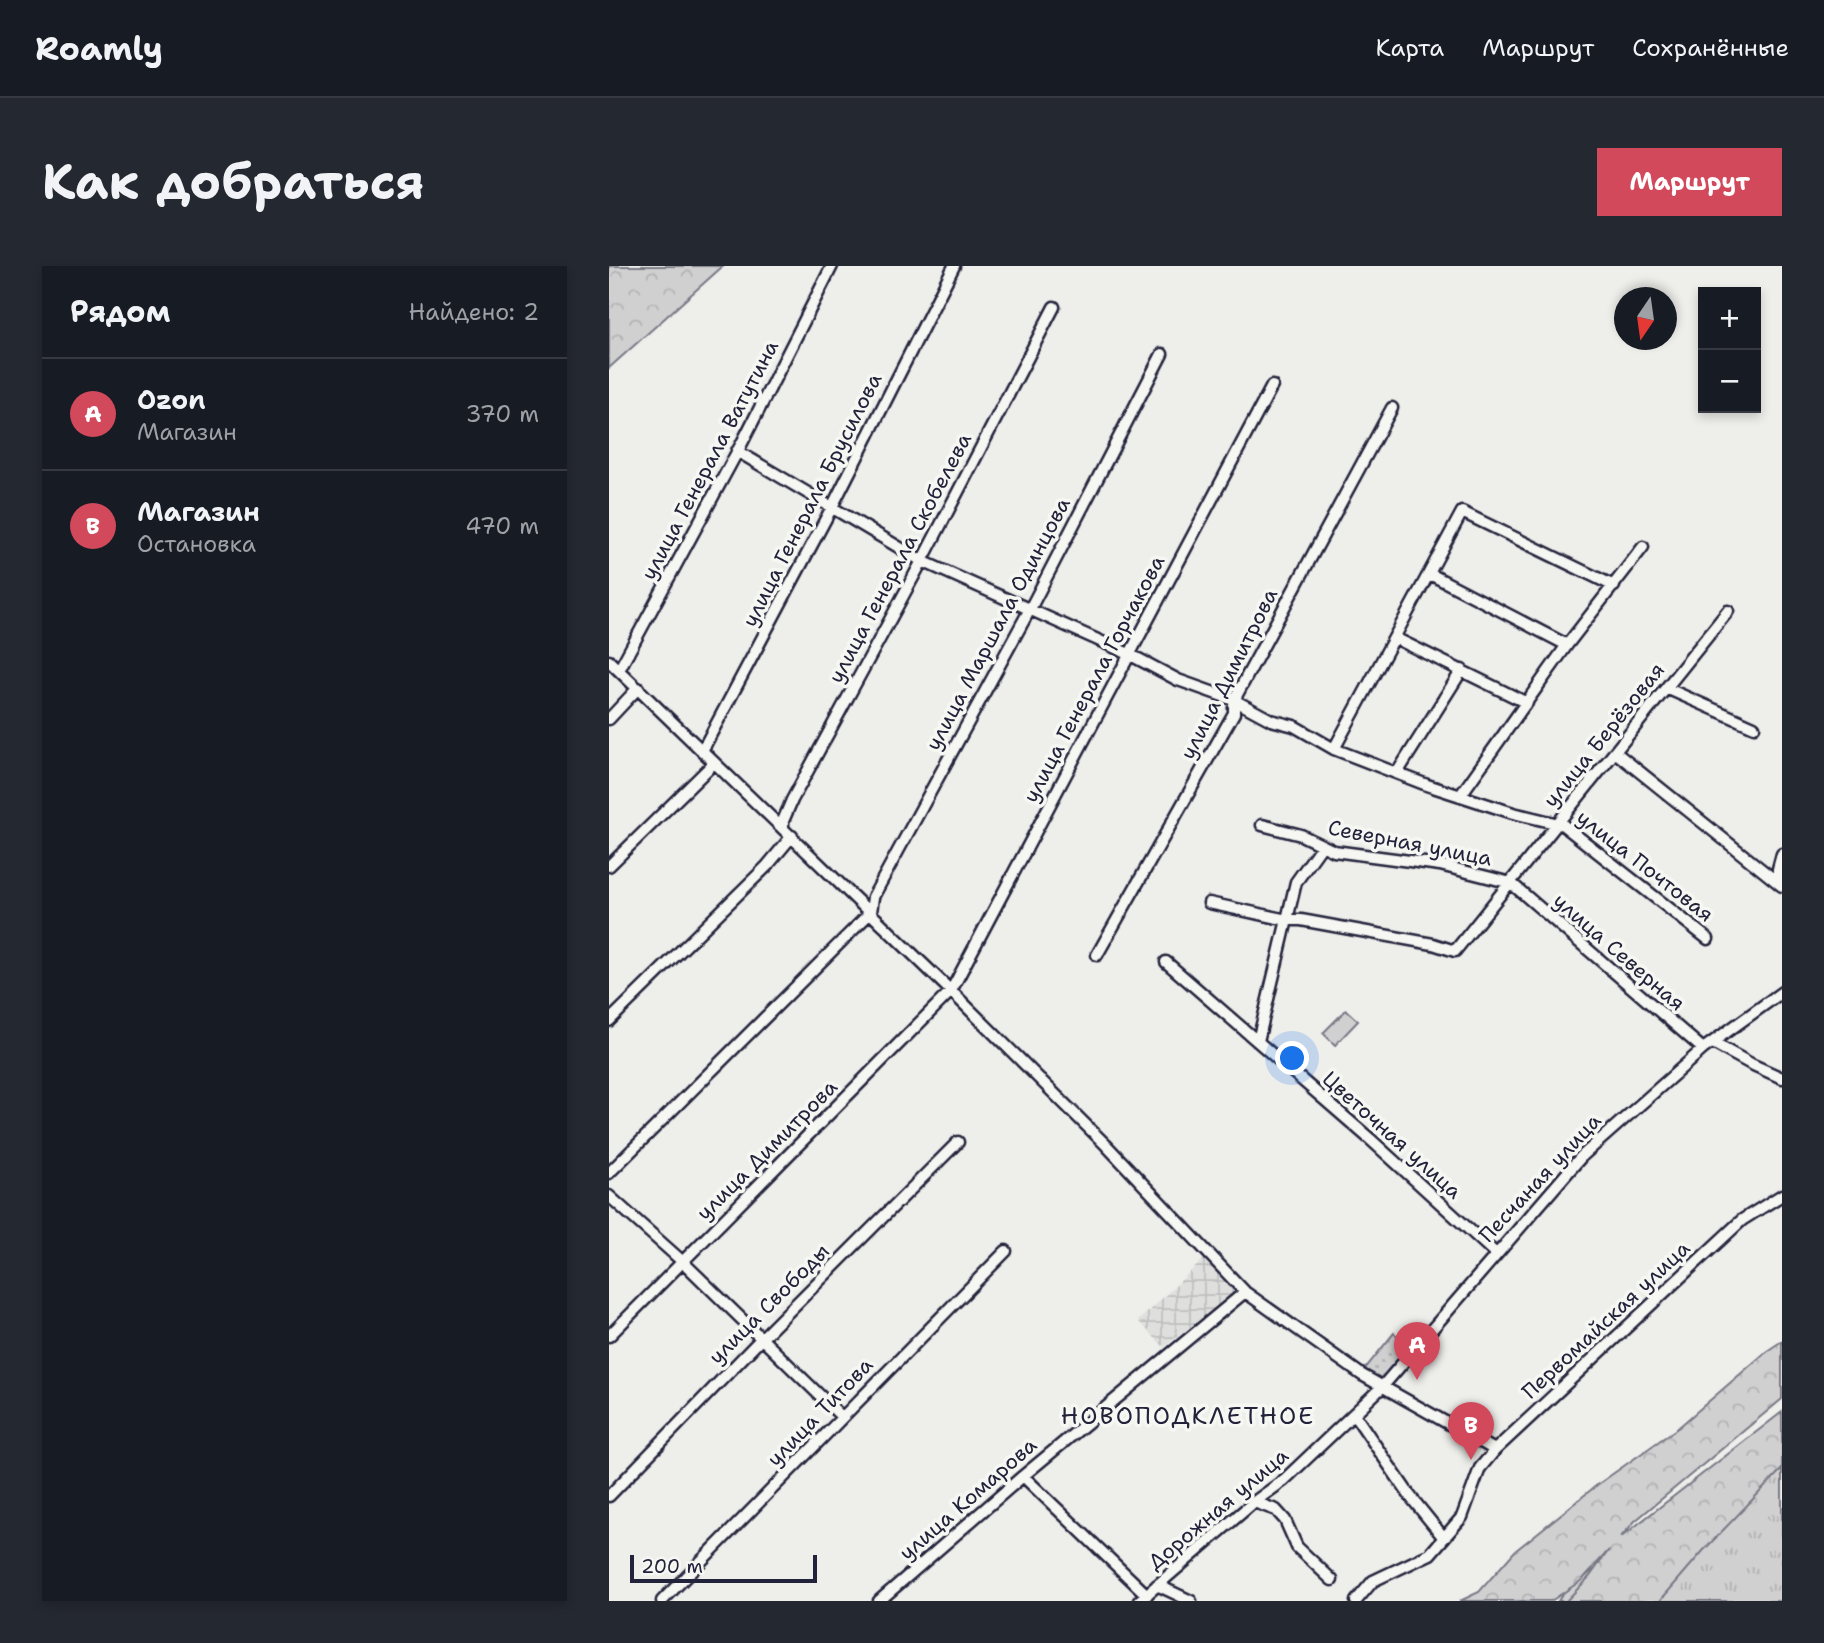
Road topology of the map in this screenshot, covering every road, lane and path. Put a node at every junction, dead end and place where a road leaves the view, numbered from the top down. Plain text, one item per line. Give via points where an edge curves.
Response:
1 (832, 266) edge
2 (954, 266) edge
3 (1053, 307) dead end
4 (1162, 354) dead end
5 (1272, 386) dead end
6 (1392, 408) dead end
7 (737, 451) junction
8 (831, 509) junction
9 (1643, 547) dead end
10 (922, 561) junction
11 (1430, 574) junction
12 (1614, 586) junction
13 (1030, 608) junction
14 (1728, 611) dead end
15 (1395, 638) junction
16 (1567, 645) junction
17 (1129, 654) junction
18 (609, 662) edge
19 (619, 670) junction
20 (1462, 670) junction
21 (638, 688) junction
22 (1666, 688) junction
23 (1234, 700) junction
24 (1527, 704) junction
25 (609, 719) edge
26 (1754, 727) dead end
27 (1334, 749) junction
28 (702, 751) junction
29 (1615, 752) junction
30 (713, 763) junction
31 (1398, 773) junction
32 (1460, 796) junction
33 (1557, 823) junction
34 (1262, 825) dead end
35 (783, 828) junction
36 (792, 836) junction
37 (1321, 847) junction
38 (1782, 854) edge
39 (609, 866) edge
40 (1511, 883) junction
41 (1780, 883) edge
42 (1209, 903) dead end
43 (871, 912) junction
44 (1287, 920) junction
45 (1708, 939) dead end
46 (1097, 955) dead end
47 (1166, 962) dead end
48 (951, 991) junction
49 (1782, 992) edge
50 (609, 1021) edge
51 (1258, 1041) junction
52 (1713, 1043) junction
53 (1703, 1049) junction
54 (1782, 1078) edge
55 (958, 1142) dead end
56 (609, 1173) edge
57 (1782, 1195) edge
58 (609, 1196) edge
59 (1006, 1251) dead end
60 (1496, 1254) junction
61 (683, 1262) junction
62 (1245, 1292) junction
63 (609, 1336) edge
64 (761, 1339) junction
65 (1382, 1387) junction
66 (1354, 1415) junction
67 (842, 1417) junction
68 (1495, 1450) junction
69 (1023, 1476) junction
70 (609, 1496) edge
71 (1254, 1502) junction
72 (1444, 1538) junction
73 (1332, 1580) dead end
74 (1157, 1585) junction
75 (1143, 1598) edge
76 (662, 1601) edge
77 (879, 1601) edge
78 (1191, 1601) edge
79 (1356, 1601) edge

1 - 7 street, улица Генерала Ватутина
2 - 8 street, улица Генерала Брусилова
3 - 10 street, улица Генерала Скобелева
4 - 13 street, улица Маршала Одинцова
5 - 17 street, улица Генерала Горчакова
6 - 23 street, улица Димитрова
7 - 8 street
7 - 19 street, улица Генерала Ватутина
8 - 10 street
8 - 28 street, улица Генерала Брусилова
9 - 12 street
10 - 13 street
10 - 35 street, улица Генерала Скобелева via 792,800
11 - 12 street via 1462,512
11 - 15 street
11 - 16 street
12 - 16 street
13 - 17 street
13 - 43 street, улица Маршала Одинцова via 873,897
14 - 22 street, улица Берёзовая
15 - 20 street
15 - 27 street
16 - 24 street
17 - 23 street via 1178,681
17 - 48 street, улица Генерала Горчакова
18 - 19 street
19 - 21 street
20 - 24 street
20 - 31 street
21 - 25 street
21 - 28 street
22 - 26 street
22 - 29 street, улица Берёзовая
23 - 27 street
23 - 46 street, улица Димитрова via 1234,713
24 - 32 street
27 - 31 street
28 - 30 street
29 - 33 street, улица Берёзовая
29 - 41 street
30 - 35 street
30 - 39 street
31 - 32 street
32 - 33 street
33 - 40 street, улица Берёзовая
33 - 45 street, улица Почтовая
34 - 37 street, Северная улица via 1301,835
35 - 36 street
36 - 43 street
36 - 50 street
37 - 40 street, Северная улица via 1440,865
37 - 44 street via 1298,877
38 - 41 street
40 - 44 street, улица Берёзовая via 1455,951
40 - 53 street, улица Северная
42 - 44 street
43 - 48 street
43 - 56 street
44 - 51 street
47 - 51 street, Цветочная улица
48 - 61 street, улица Димитрова
48 - 62 street
49 - 52 street, Песчаная улица
51 - 60 street, Цветочная улица
52 - 53 street, Песчаная улица
52 - 54 street
53 - 60 street, Песчаная улица via 1581,1157
55 - 64 street, улица Свободы
57 - 68 street, Первомайская улица via 1742,1220
58 - 61 street
59 - 67 street, улица Титова
60 - 65 street, Песчаная улица
61 - 63 street, улица Димитрова
61 - 64 street
62 - 65 street
62 - 69 street, улица Комарова
64 - 67 street
64 - 70 street, улица Свободы
65 - 66 street, Дорожная улица
65 - 68 street
66 - 71 street, Дорожная улица
66 - 72 street
67 - 76 street, улица Титова
68 - 72 street, Первомайская улица via 1480,1468 1462,1517
69 - 75 street
69 - 77 street, улица Комарова
71 - 73 street via 1276,1510 1297,1547
71 - 74 street, Дорожная улица
72 - 79 street, Первомайская улица via 1430,1555 1373,1581
74 - 75 street, Дорожная улица
74 - 78 street

